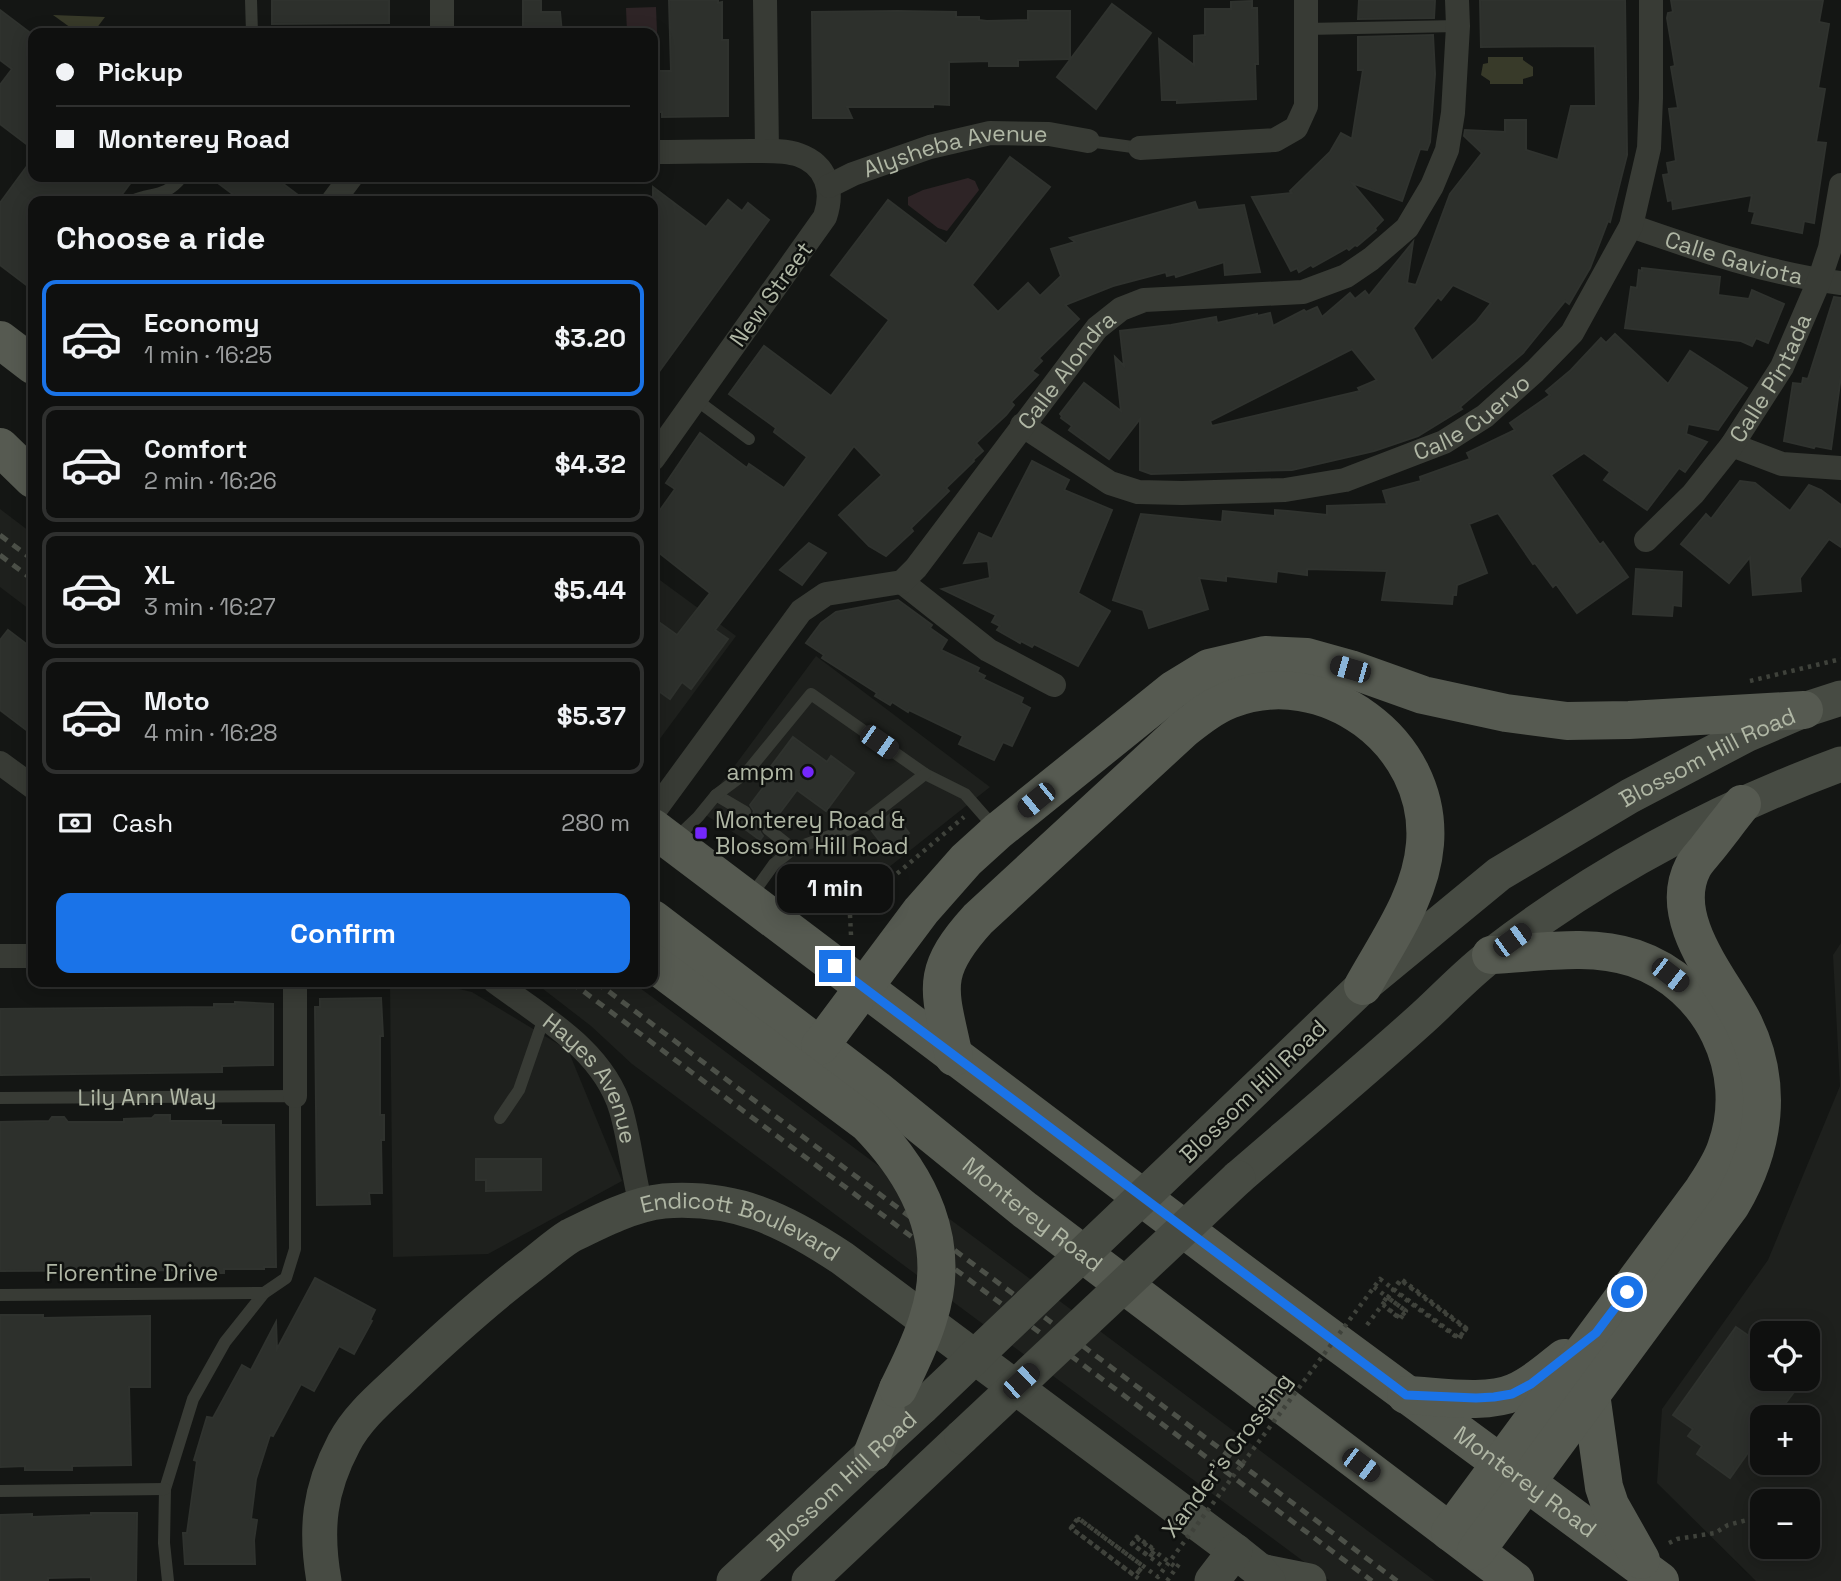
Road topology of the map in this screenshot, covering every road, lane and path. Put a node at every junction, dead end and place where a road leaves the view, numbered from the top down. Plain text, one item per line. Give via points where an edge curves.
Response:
1 (251, 0) edge
2 (442, 0) edge
3 (765, 0) edge
4 (1306, 0) edge
5 (1457, 0) edge
6 (1651, 0) edge
7 (1458, 26) junction
8 (252, 28) edge
9 (442, 28) edge
10 (1306, 29) junction
11 (1088, 141) joint
12 (1140, 148) joint
13 (767, 151) junction
14 (658, 152) edge
15 (177, 182) edge
16 (1841, 185) edge
17 (829, 186) junction
18 (151, 196) edge
19 (1631, 226) junction
20 (1830, 282) edge
21 (695, 399) junction
22 (0, 425) edge
23 (1022, 425) junction
24 (749, 439) dead end
25 (28, 446) edge
26 (1732, 446) junction
27 (0, 447) edge
28 (658, 452) edge
29 (1841, 468) edge
30 (28, 474) edge
31 (1646, 540) dead end
32 (902, 582) junction
33 (1054, 685) dead end
34 (1841, 698) edge
35 (1804, 710) junction
36 (0, 763) edge
37 (1841, 764) edge
38 (925, 774) junction
39 (28, 784) edge
40 (716, 795) junction
41 (1742, 804) junction
42 (745, 812) dead end
43 (659, 828) edge
44 (768, 829) dead end
45 (998, 831) junction
46 (793, 849) junction
47 (849, 895) dead end
48 (749, 900) junction
49 (658, 923) edge
50 (852, 935) dead end
51 (1490, 955) junction
52 (0, 956) edge
53 (28, 956) edge
54 (658, 967) edge
55 (1363, 986) junction
56 (295, 987) edge
57 (502, 987) edge
58 (864, 988) junction
59 (544, 1018) junction
60 (820, 1046) junction
61 (954, 1057) junction
62 (295, 1096) junction
63 (0, 1098) edge
64 (500, 1118) dead end
65 (641, 1205) junction
66 (1374, 1287) junction
67 (264, 1293) junction
68 (0, 1295) edge
69 (1382, 1305) junction
70 (1367, 1325) dead end
71 (1596, 1333) junction
72 (1591, 1394) junction
73 (1406, 1395) junction
74 (910, 1398) junction
75 (873, 1452) joint
76 (1513, 1473) junction
77 (165, 1489) junction
78 (0, 1491) edge
79 (1750, 1519) edge
80 (855, 1537) junction
81 (1463, 1541) junction
82 (1659, 1565) edge
83 (1164, 1568) junction
84 (1254, 1571) edge
85 (1140, 1579) edge
86 (168, 1581) edge
87 (324, 1581) edge
88 (733, 1581) edge
89 (809, 1581) edge
90 (824, 1581) edge
91 (1167, 1581) edge
92 (1212, 1581) edge
93 (1309, 1581) edge
94 (1515, 1581) edge

1 - 8 lane
2 - 9 street
3 - 13 street
4 - 10 street
5 - 7 street, Calle Alondra
6 - 19 street, Calle Cuervo via 1649,148
7 - 10 lane
7 - 23 street, Calle Alondra via 1447,150 1407,228 1346,276 1303,292 1144,300 1121,309 1097,328
10 - 12 street via 1306,106 1296,128 1275,140
11 - 12 lane
11 - 17 street, Alysheba Avenue via 1049,134 990,133 930,147
13 - 14 street
13 - 17 street via 799,154 819,166
15 - 18 lane
16 - 20 street, Calle Pintada via 1830,248
17 - 21 street, New Street via 825,217
19 - 20 street, Calle Gaviota via 1724,259
19 - 23 street, Calle Cuervo via 1572,333 1495,407 1444,442 1345,480 1285,490 1138,492 1110,484
20 - 26 street, Calle Pintada
21 - 24 lane
21 - 28 street, New Street
22 - 25 main road
23 - 32 street, Calle Alondra
26 - 29 street via 1782,464
26 - 31 street, Calle Pintada via 1693,494
27 - 30 main road
32 - 33 street via 988,650
32 - 43 street via 826,594 801,611
34 - 35 main road, Blossom Hill Road
35 - 45 main road via 1567,721 1423,695 1307,657 1265,655 1209,668 1173,690
35 - 55 main road, Blossom Hill Road via 1630,796 1499,874
36 - 39 street
37 - 41 main road
38 - 40 lane via 811,694 747,772
38 - 45 lane via 965,794
38 - 46 lane via 859,823
40 - 42 lane
40 - 43 lane via 698,817
41 - 51 main road via 1618,869
41 - 72 main road via 1693,867 1686,890 1700,950 1744,1023 1754,1049 1763,1104 1755,1155 1731,1205
43 - 48 main road, Monterey Road
44 - 46 lane
45 - 58 main road via 943,885
46 - 48 lane via 774,864
47 - 50 path
48 - 58 main road, Monterey Road
49 - 60 main road, Monterey Road
51 - 71 main road via 1593,951 1653,965 1701,1004 1723,1039 1730,1061 1732,1125 1717,1169
51 - 80 main road, bridge via 1238,1178
52 - 53 street
54 - 74 main road, bridge via 867,1123 919,1190 936,1249 936,1284
55 - 61 main road via 1413,896 1425,844 1418,790 1396,747 1357,711 1308,693 1256,693 1230,699 1184,729 961,938 950,953 941,985
55 - 74 main road, Blossom Hill Road, bridge via 1195,1146
56 - 62 street
57 - 59 street, Hayes Avenue
58 - 60 main road
58 - 61 main road, Monterey Road
59 - 64 lane via 519,1090
59 - 65 street, Hayes Avenue via 594,1061 611,1085 627,1133
60 - 81 main road, Monterey Road via 1025,1210
61 - 73 main road, Monterey Road
62 - 63 lane, Lily Ann Way
62 - 67 lane via 295,1249 286,1278
65 - 84 main road, Endicott Boulevard via 663,1201 730,1205 799,1230 884,1288
65 - 87 main road, Endicott Boulevard via 569,1237 498,1291 366,1412 345,1441 322,1497 318,1529
66 - 69 path, bridge via 1406,1311 1400,1318 1382,1304 1387,1297 1406,1311 1400,1319
66 - 69 path, bridge via 1380,1279 1391,1288 1403,1296 1414,1304 1459,1338 1466,1328 1401,1279 1397,1285 1393,1290 1459,1339 1466,1329 1455,1321 1411,1288 1401,1280
66 - 83 path, Xander’s Crossing, bridge
67 - 68 lane, Florentine Drive
67 - 77 lane via 225,1342 193,1399
69 - 70 path
71 - 73 main road via 1512,1394 1476,1398
71 - 76 main road
72 - 76 main road
72 - 82 main road via 1610,1505
73 - 76 main road, Monterey Road
74 - 75 main road
75 - 88 main road, Blossom Hill Road
76 - 81 main road
76 - 82 main road, Monterey Road
77 - 78 lane
77 - 86 lane
79 - 82 path via 1715,1533 1677,1538
80 - 89 main road
80 - 90 main road
81 - 94 main road, Monterey Road
83 - 85 path, Xander’s Crossing, bridge via 1158,1577 1078,1518 1071,1528 1135,1576 1143,1566 1079,1519 1071,1528
83 - 91 path, Xander’s Crossing, bridge via 1132,1544 1137,1537 1155,1550 1152,1554 1150,1557 1132,1544 1137,1538 1147,1545 1156,1552 1178,1566
84 - 92 main road
84 - 93 main road, Endicott Boulevard

